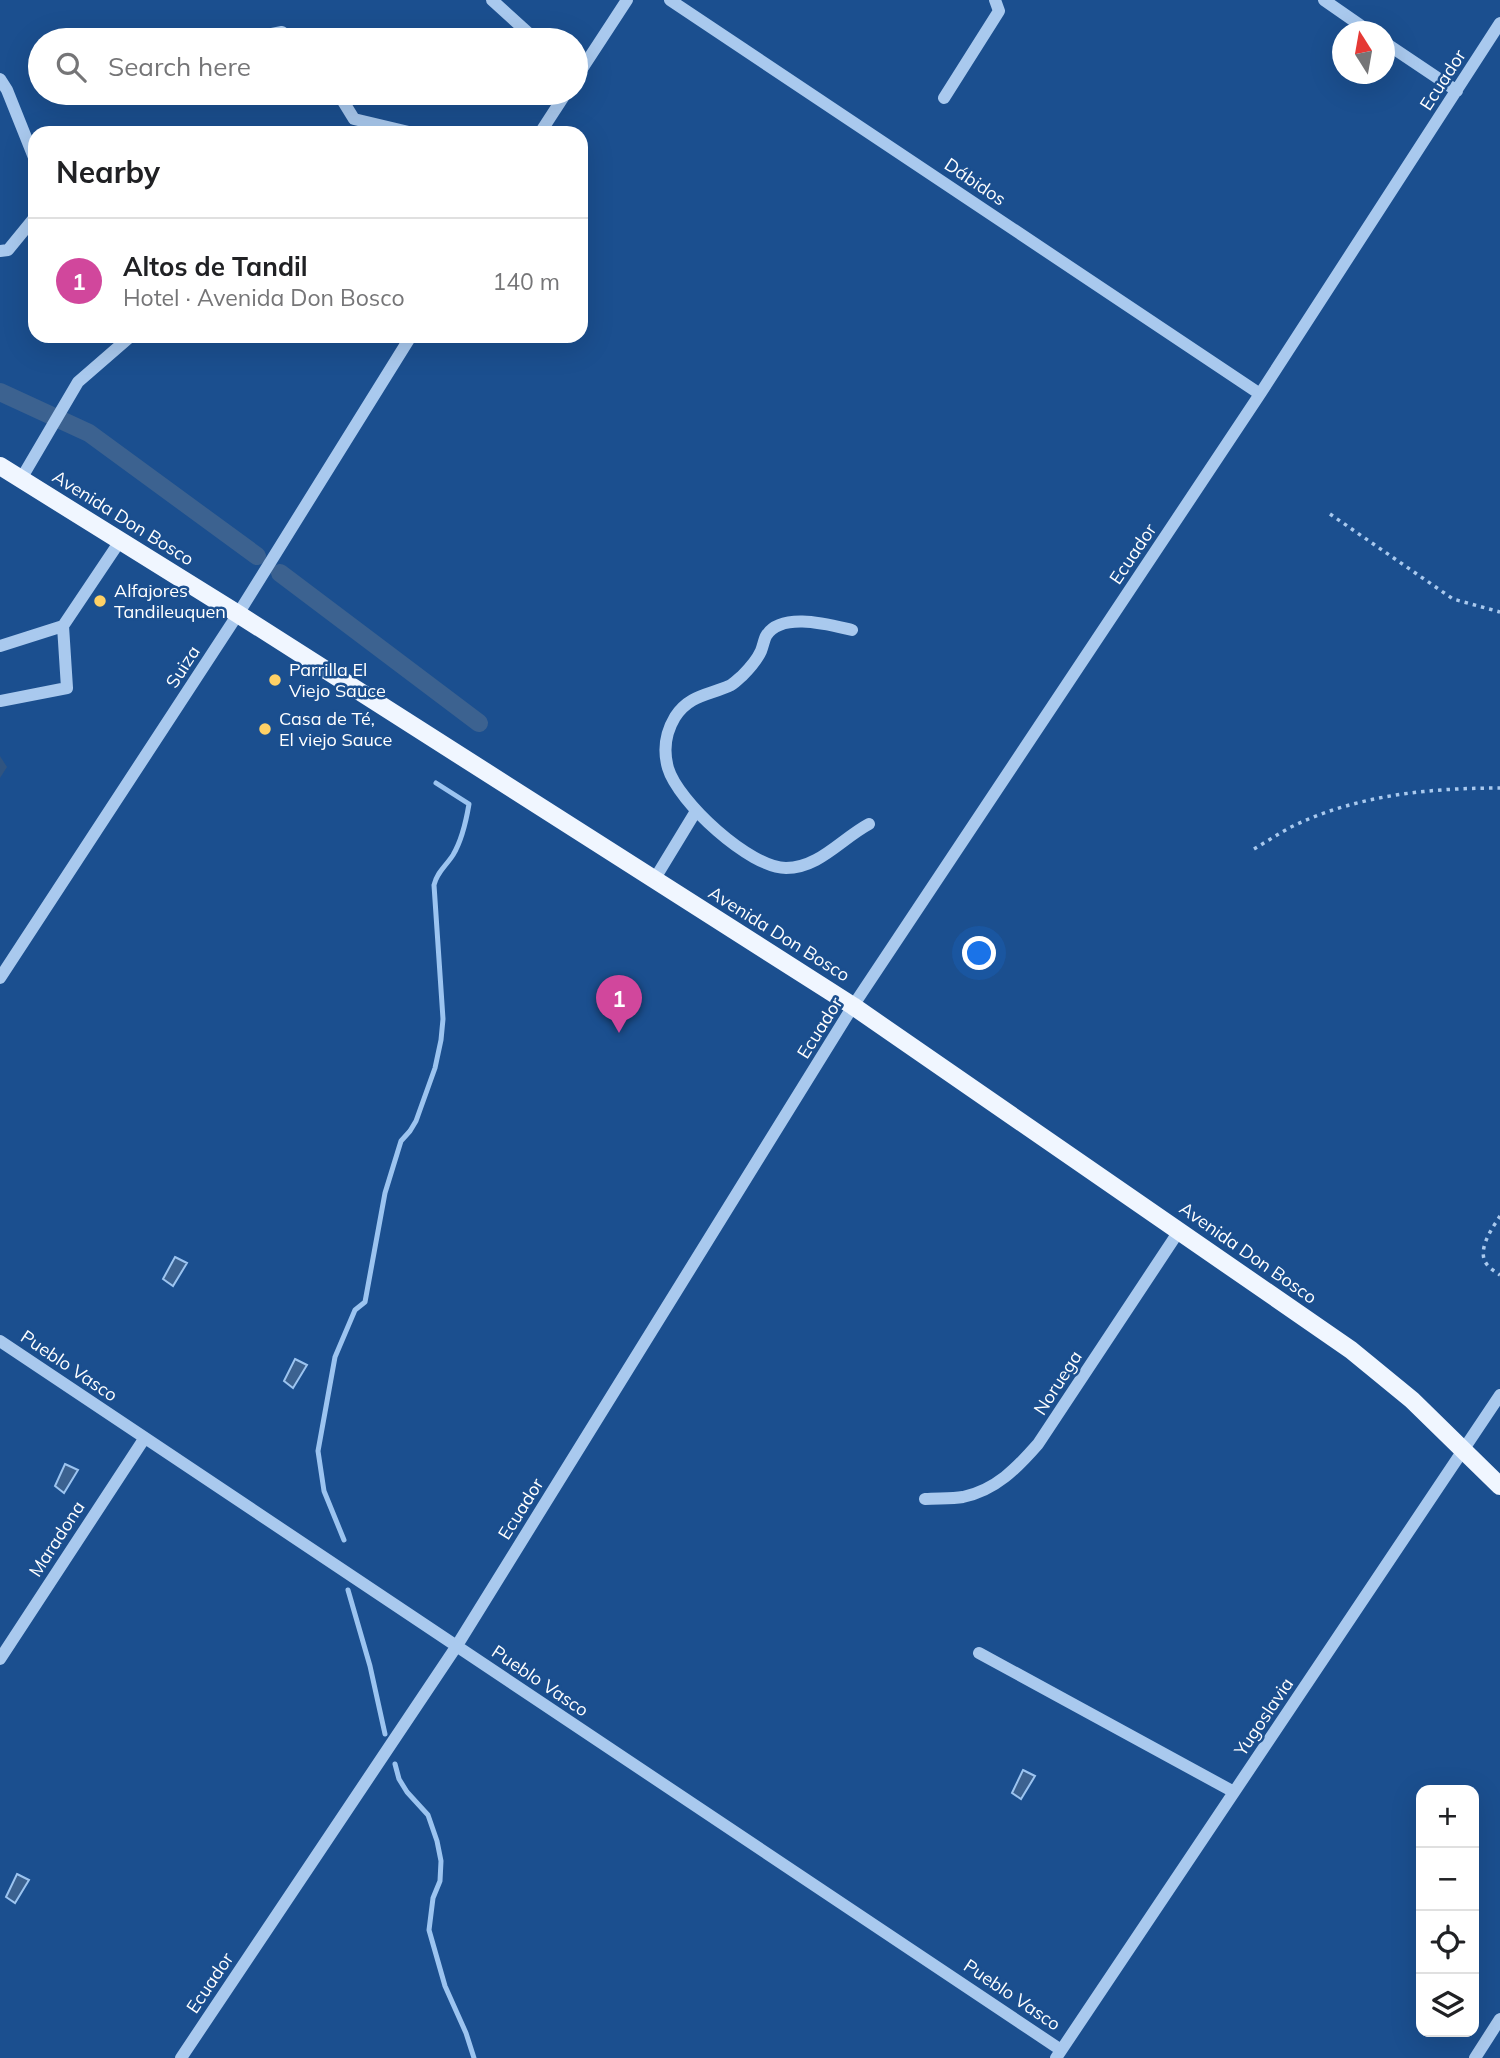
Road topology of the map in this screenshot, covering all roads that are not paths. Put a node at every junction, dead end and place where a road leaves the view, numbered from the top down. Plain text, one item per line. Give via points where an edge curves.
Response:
1 (492, 0) edge
2 (627, 0) edge
3 (670, 0) edge
4 (995, 0) edge
5 (1324, 0) edge
6 (1354, 21) edge
7 (1500, 23) edge
8 (523, 28) edge
9 (1395, 49) edge
10 (588, 59) edge
11 (0, 79) edge
12 (1457, 91) junction
13 (944, 98) dead end
14 (345, 105) edge
15 (558, 105) edge
16 (384, 126) edge
17 (545, 126) edge
18 (28, 142) edge
19 (28, 226) edge
20 (0, 251) edge
21 (123, 343) edge
22 (407, 343) edge
23 (1260, 394) junction
24 (0, 466) edge
25 (21, 479) junction
26 (120, 541) junction
27 (238, 614) junction
28 (63, 626) junction
29 (852, 629) dead end
30 (0, 646) edge
31 (0, 701) edge
32 (696, 811) junction
33 (869, 824) dead end
34 (654, 880) junction
35 (0, 978) edge
36 (853, 1006) junction
37 (1179, 1231) junction
38 (0, 1341) edge
39 (1500, 1395) edge
40 (144, 1439) junction
41 (1464, 1451) junction
42 (1500, 1486) edge
43 (925, 1499) dead end
44 (456, 1647) junction
45 (979, 1653) dead end
46 (0, 1659) edge
47 (1234, 1792) junction
48 (1500, 2019) edge
49 (1059, 2054) edge
50 (181, 2058) edge
51 (1475, 2058) edge

1 - 8 street
2 - 10 street
3 - 23 street, Dábidos
4 - 13 street via 999,11
5 - 6 street
7 - 12 street, Ecuador
9 - 12 street
11 - 18 street
12 - 23 street, Ecuador
14 - 16 street via 354,119
15 - 17 street
19 - 20 street via 8,250
21 - 25 street via 78,382
22 - 27 street, Suiza
23 - 36 street, Ecuador
24 - 25 main road, Avenida Don Bosco
25 - 26 main road, Avenida Don Bosco
26 - 27 main road, Avenida Don Bosco
26 - 28 street
27 - 34 main road, Avenida Don Bosco
27 - 35 street, Suiza
28 - 30 street
28 - 31 street via 67,688
29 - 32 street via 798,621 780,625 767,634 760,653 731,686 692,700 677,714 665,749 669,770
32 - 33 street via 747,852 768,865 785,868 806,866
32 - 34 street
34 - 36 main road, Avenida Don Bosco
36 - 37 main road, Avenida Don Bosco
36 - 44 street, Ecuador
37 - 41 main road, Avenida Don Bosco via 1351,1350
37 - 43 street, Noruega via 1038,1444 1016,1469 997,1484 963,1497
38 - 40 street, Pueblo Vasco
39 - 41 street, Yugoslavia
40 - 44 street, Pueblo Vasco
40 - 46 street, Maradona
41 - 42 main road, Avenida Don Bosco
41 - 47 street, Yugoslavia
44 - 49 street, Pueblo Vasco via 928,1959
44 - 50 street, Ecuador
45 - 47 street
47 - 49 street, Yugoslavia
48 - 51 street

